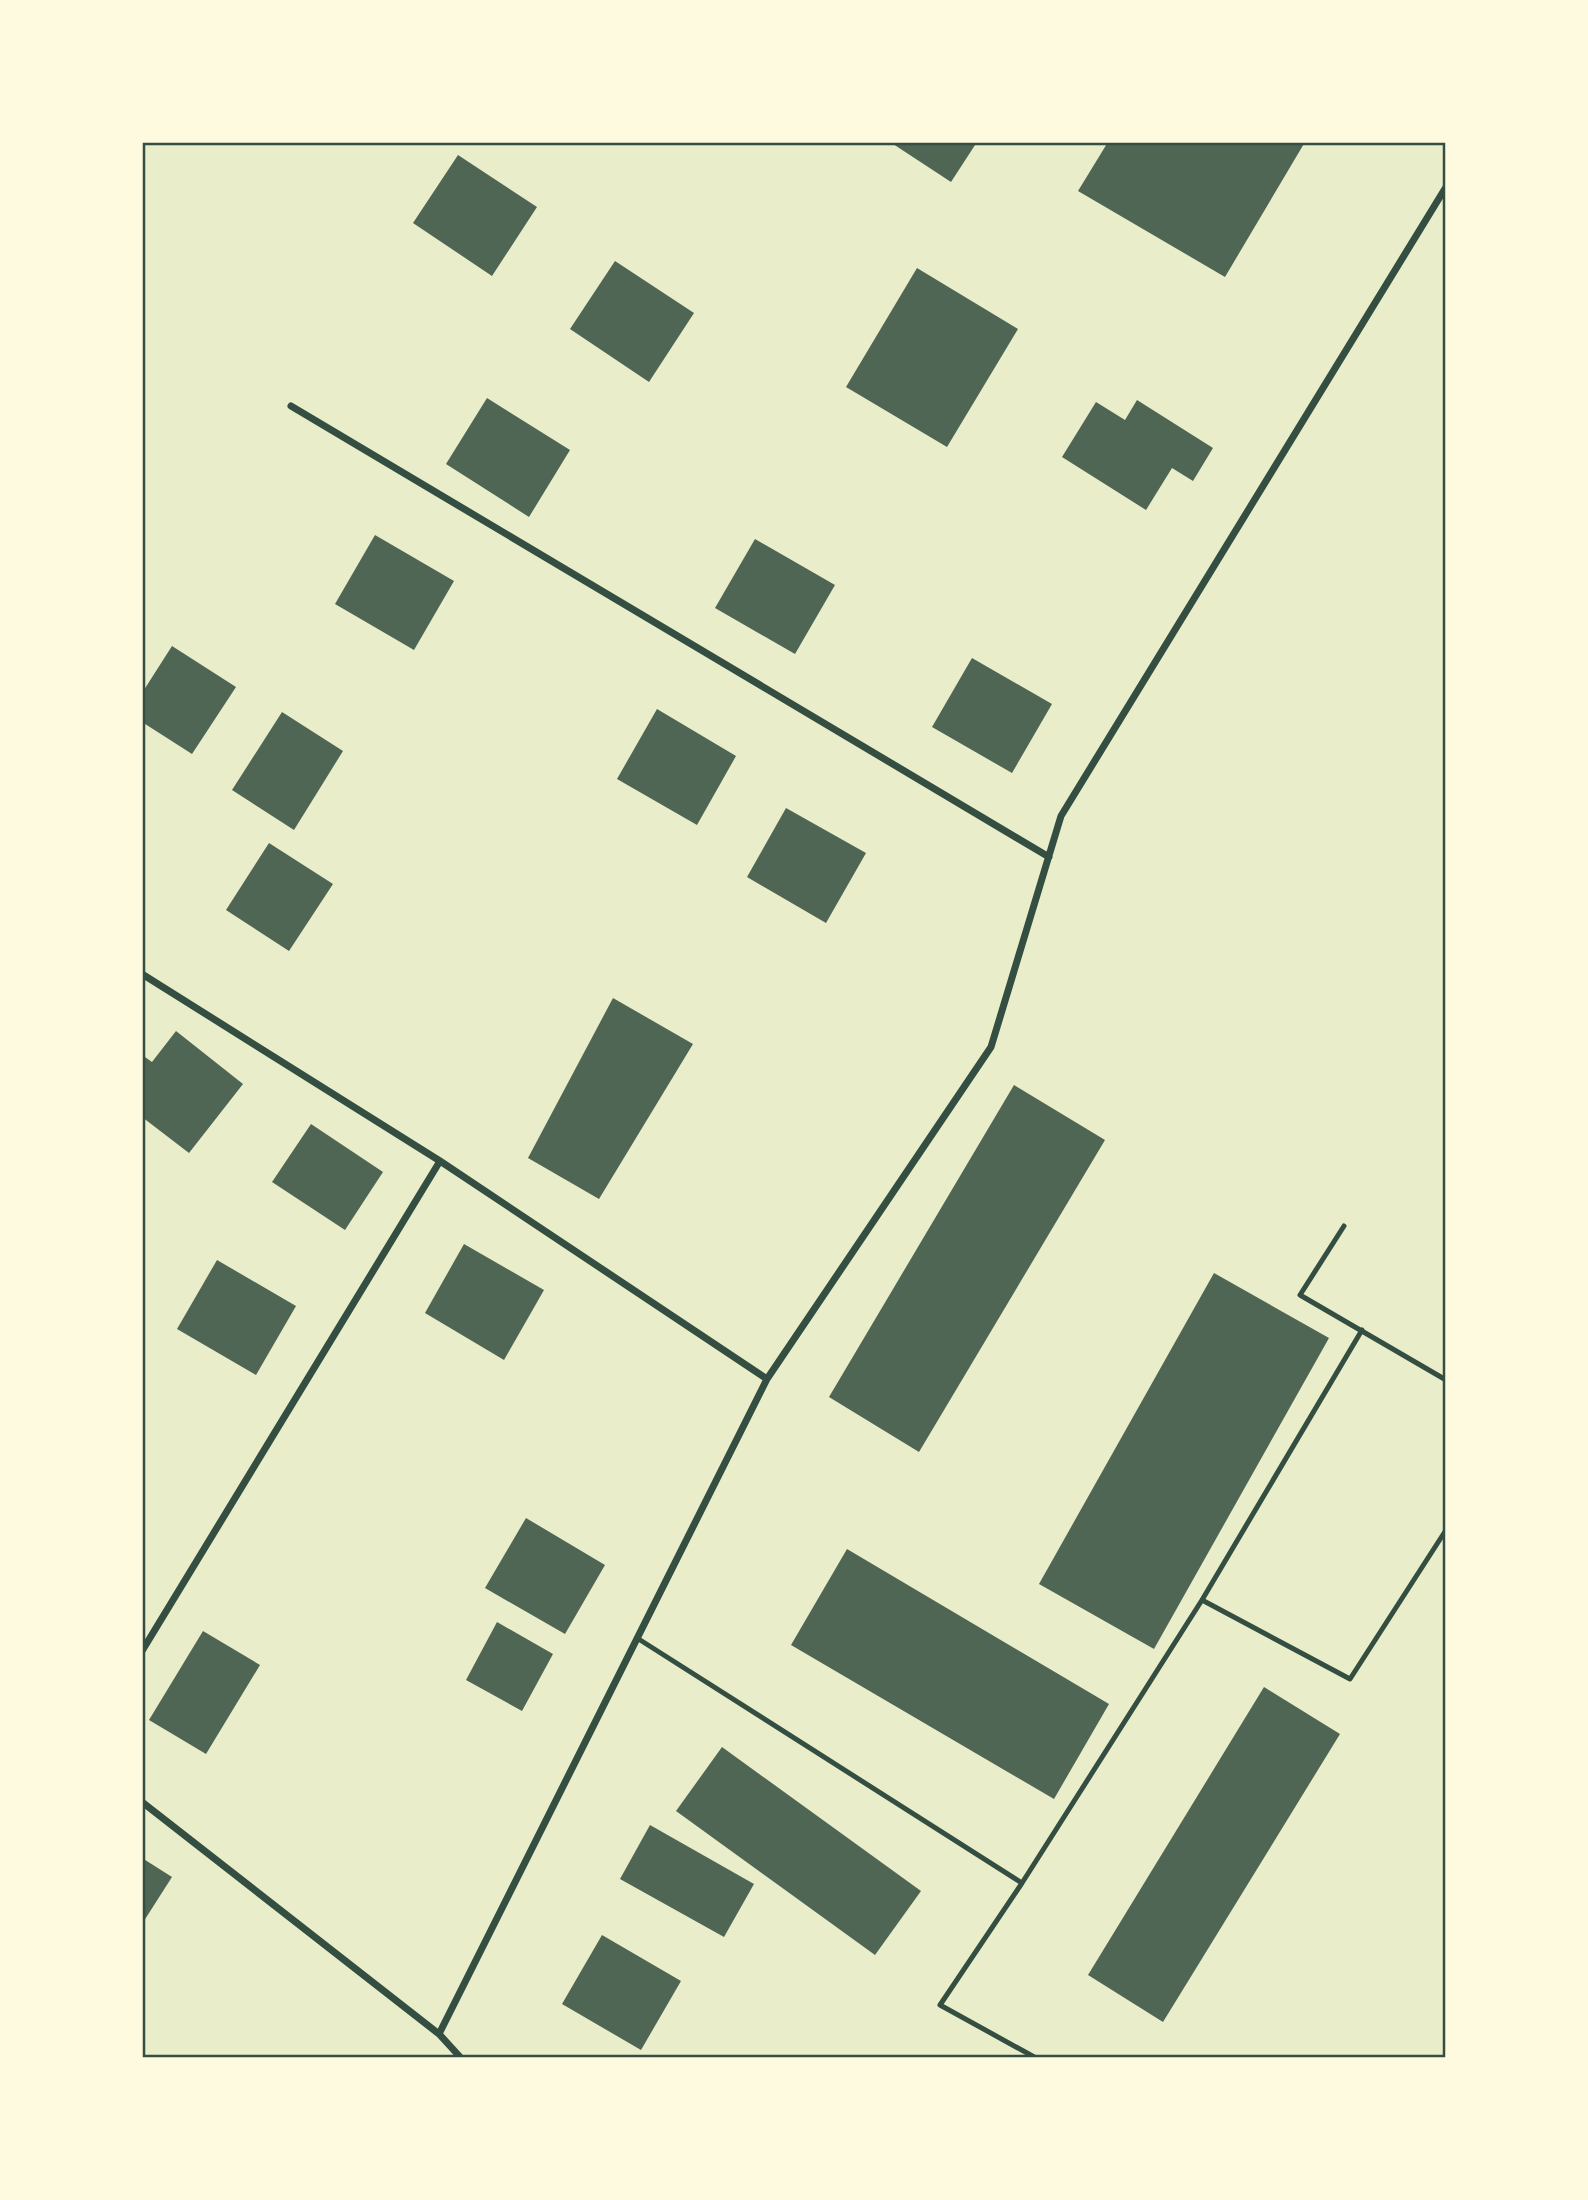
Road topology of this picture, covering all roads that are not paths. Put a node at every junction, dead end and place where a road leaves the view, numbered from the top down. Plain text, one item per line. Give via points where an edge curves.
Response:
1 (1446, 187) edge
2 (291, 406) dead end
3 (1049, 857) junction
4 (142, 974) edge
5 (440, 1161) junction
6 (1344, 1226) dead end
7 (1362, 1330) junction
8 (767, 1379) junction
9 (1446, 1380) edge
10 (1446, 1530) edge
11 (1202, 1600) junction
12 (637, 1638) junction
13 (142, 1651) edge
14 (142, 1802) edge
15 (1022, 1883) junction
16 (439, 2034) junction
17 (461, 2058) edge
18 (1036, 2058) edge

1 - 3 street via 1061,816
2 - 3 street
3 - 8 street via 991,1047
4 - 5 street
5 - 8 street
5 - 13 street
6 - 7 lane via 1300,1295
7 - 9 lane
7 - 11 lane
8 - 12 street
10 - 11 lane via 1350,1679
11 - 15 lane
12 - 15 lane
12 - 16 street
14 - 16 street
15 - 18 lane via 940,2005
16 - 17 street

